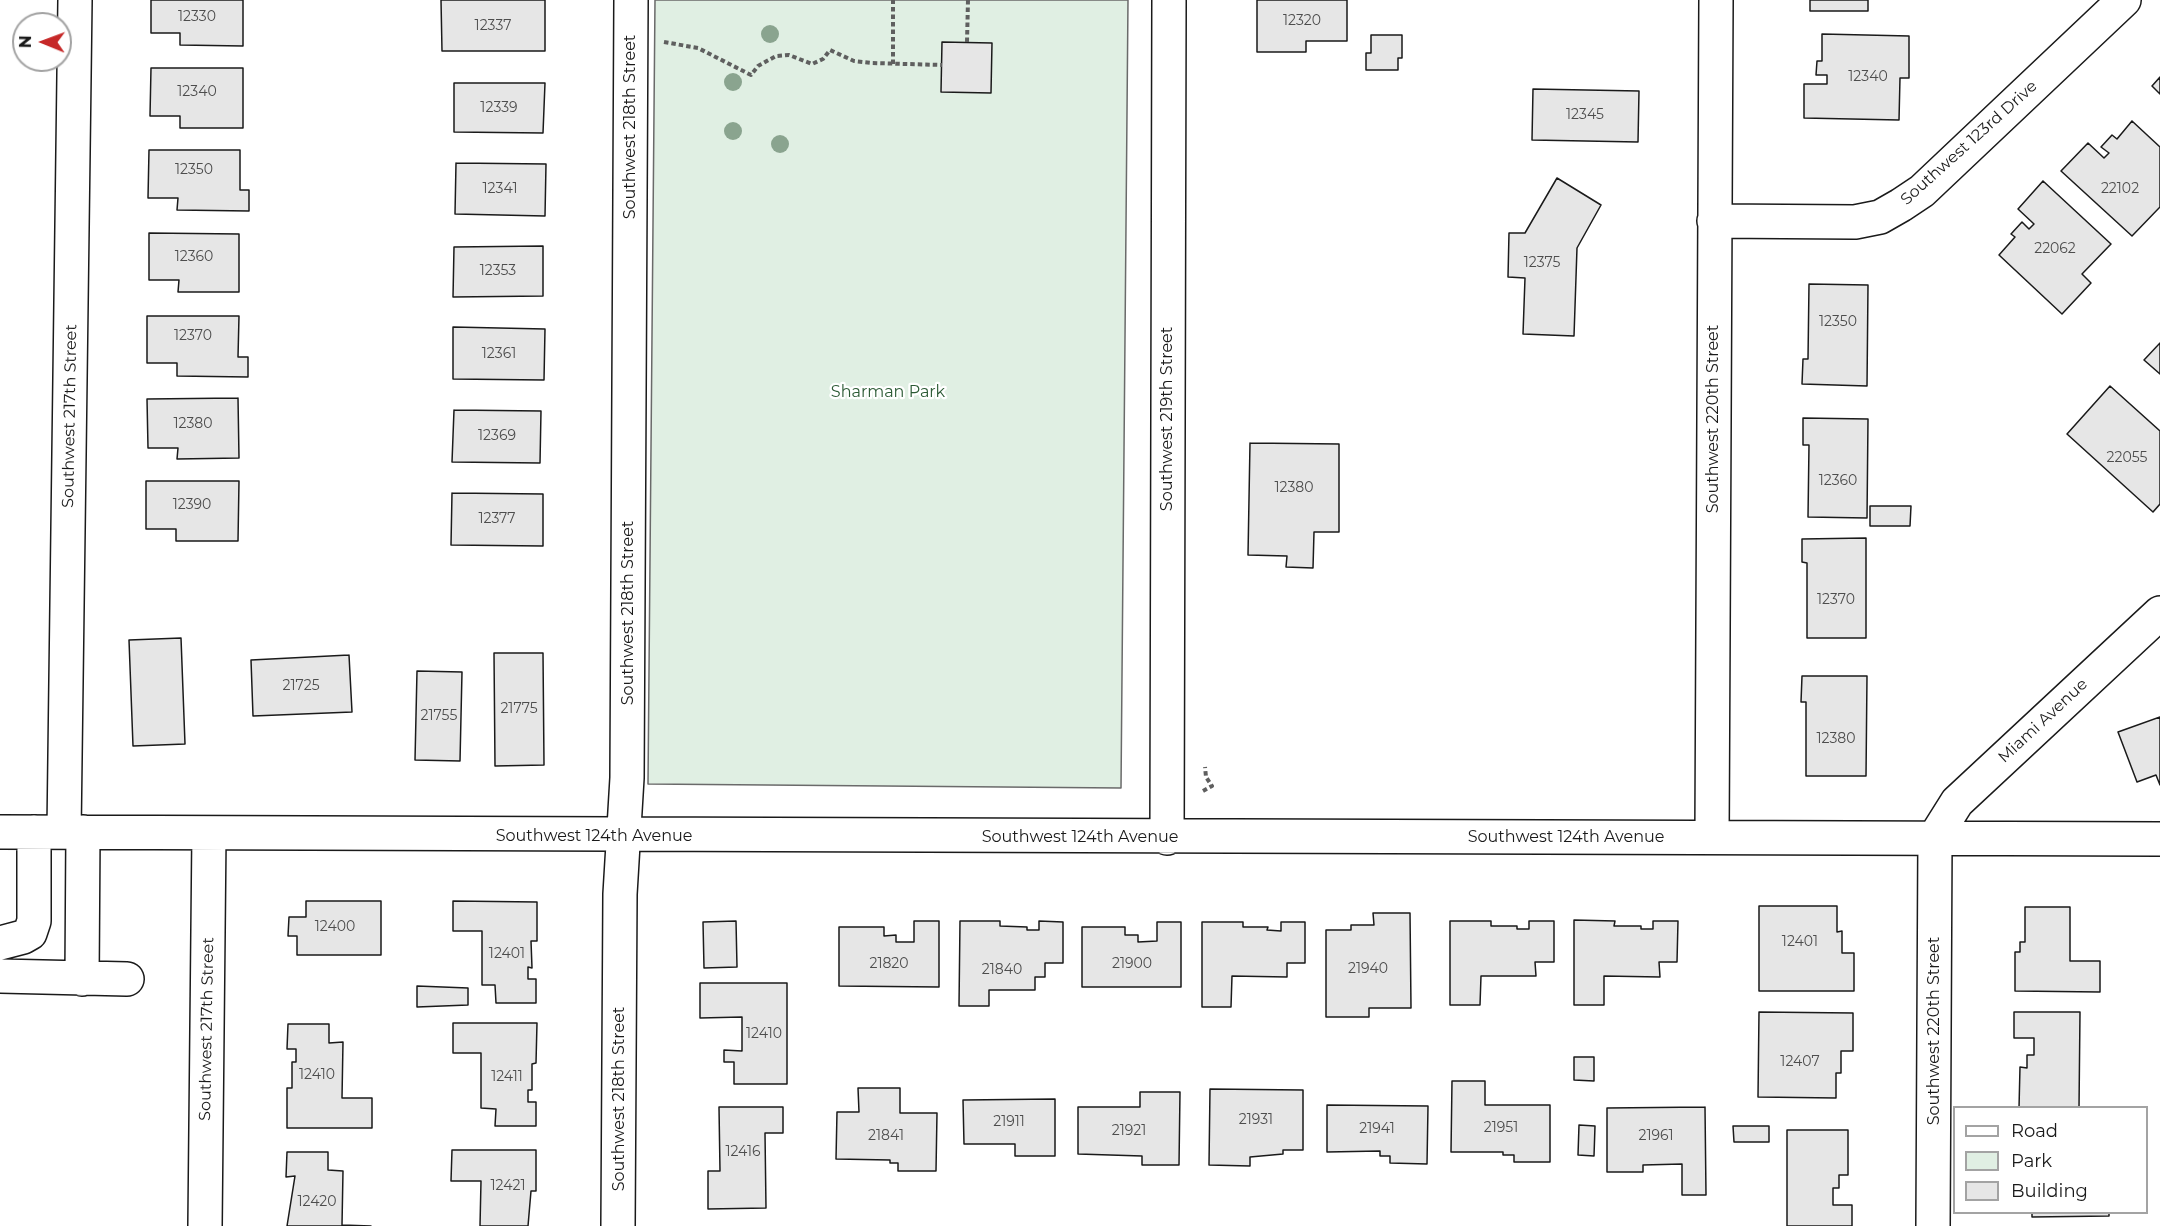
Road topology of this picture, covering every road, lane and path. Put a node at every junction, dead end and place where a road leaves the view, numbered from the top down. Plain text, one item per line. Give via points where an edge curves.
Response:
1 (75, 0) edge
2 (631, 0) edge
3 (893, 0) edge
4 (968, 0) edge
5 (1169, 0) edge
6 (1716, 0) edge
7 (2124, 0) edge
8 (660, 41) dead end
9 (967, 42) dead end
10 (893, 64) junction
11 (942, 65) dead end
12 (1714, 221) junction
13 (2160, 613) edge
14 (0, 832) edge
15 (60, 832) junction
16 (208, 832) junction
17 (624, 836) junction
18 (1712, 837) junction
19 (1935, 837) junction
20 (1167, 838) junction
21 (2160, 839) edge
22 (0, 943) edge
23 (0, 976) edge
24 (82, 979) junction
25 (127, 980) dead end
26 (205, 1226) edge
27 (618, 1226) edge
28 (1933, 1226) edge

1 - 15 street, Southwest 217th Street
2 - 17 street, Southwest 218th Street
3 - 10 path
4 - 9 path
5 - 20 street, Southwest 219th Street
6 - 12 street, Southwest 220th Street
7 - 12 street, Southwest 123rd Drive via 1902,206 1880,217 1855,222
8 - 10 path via 698,48 752,75 758,66 776,56 789,55 812,64 830,50 854,61
10 - 11 path
12 - 18 street, Southwest 220th Street
13 - 19 street, Miami Avenue via 1957,802
14 - 15 street, Southwest 124th Avenue
15 - 16 street, Southwest 124th Avenue
15 - 22 street via 30,933
15 - 24 street
16 - 17 street, Southwest 124th Avenue
16 - 26 street, Southwest 217th Street
17 - 20 street, Southwest 124th Avenue
17 - 27 street, Southwest 218th Street via 620,894
18 - 19 street, Southwest 124th Avenue
18 - 20 street, Southwest 124th Avenue
19 - 21 street, Southwest 124th Avenue
19 - 28 street, Southwest 220th Street
23 - 24 street
24 - 25 street

